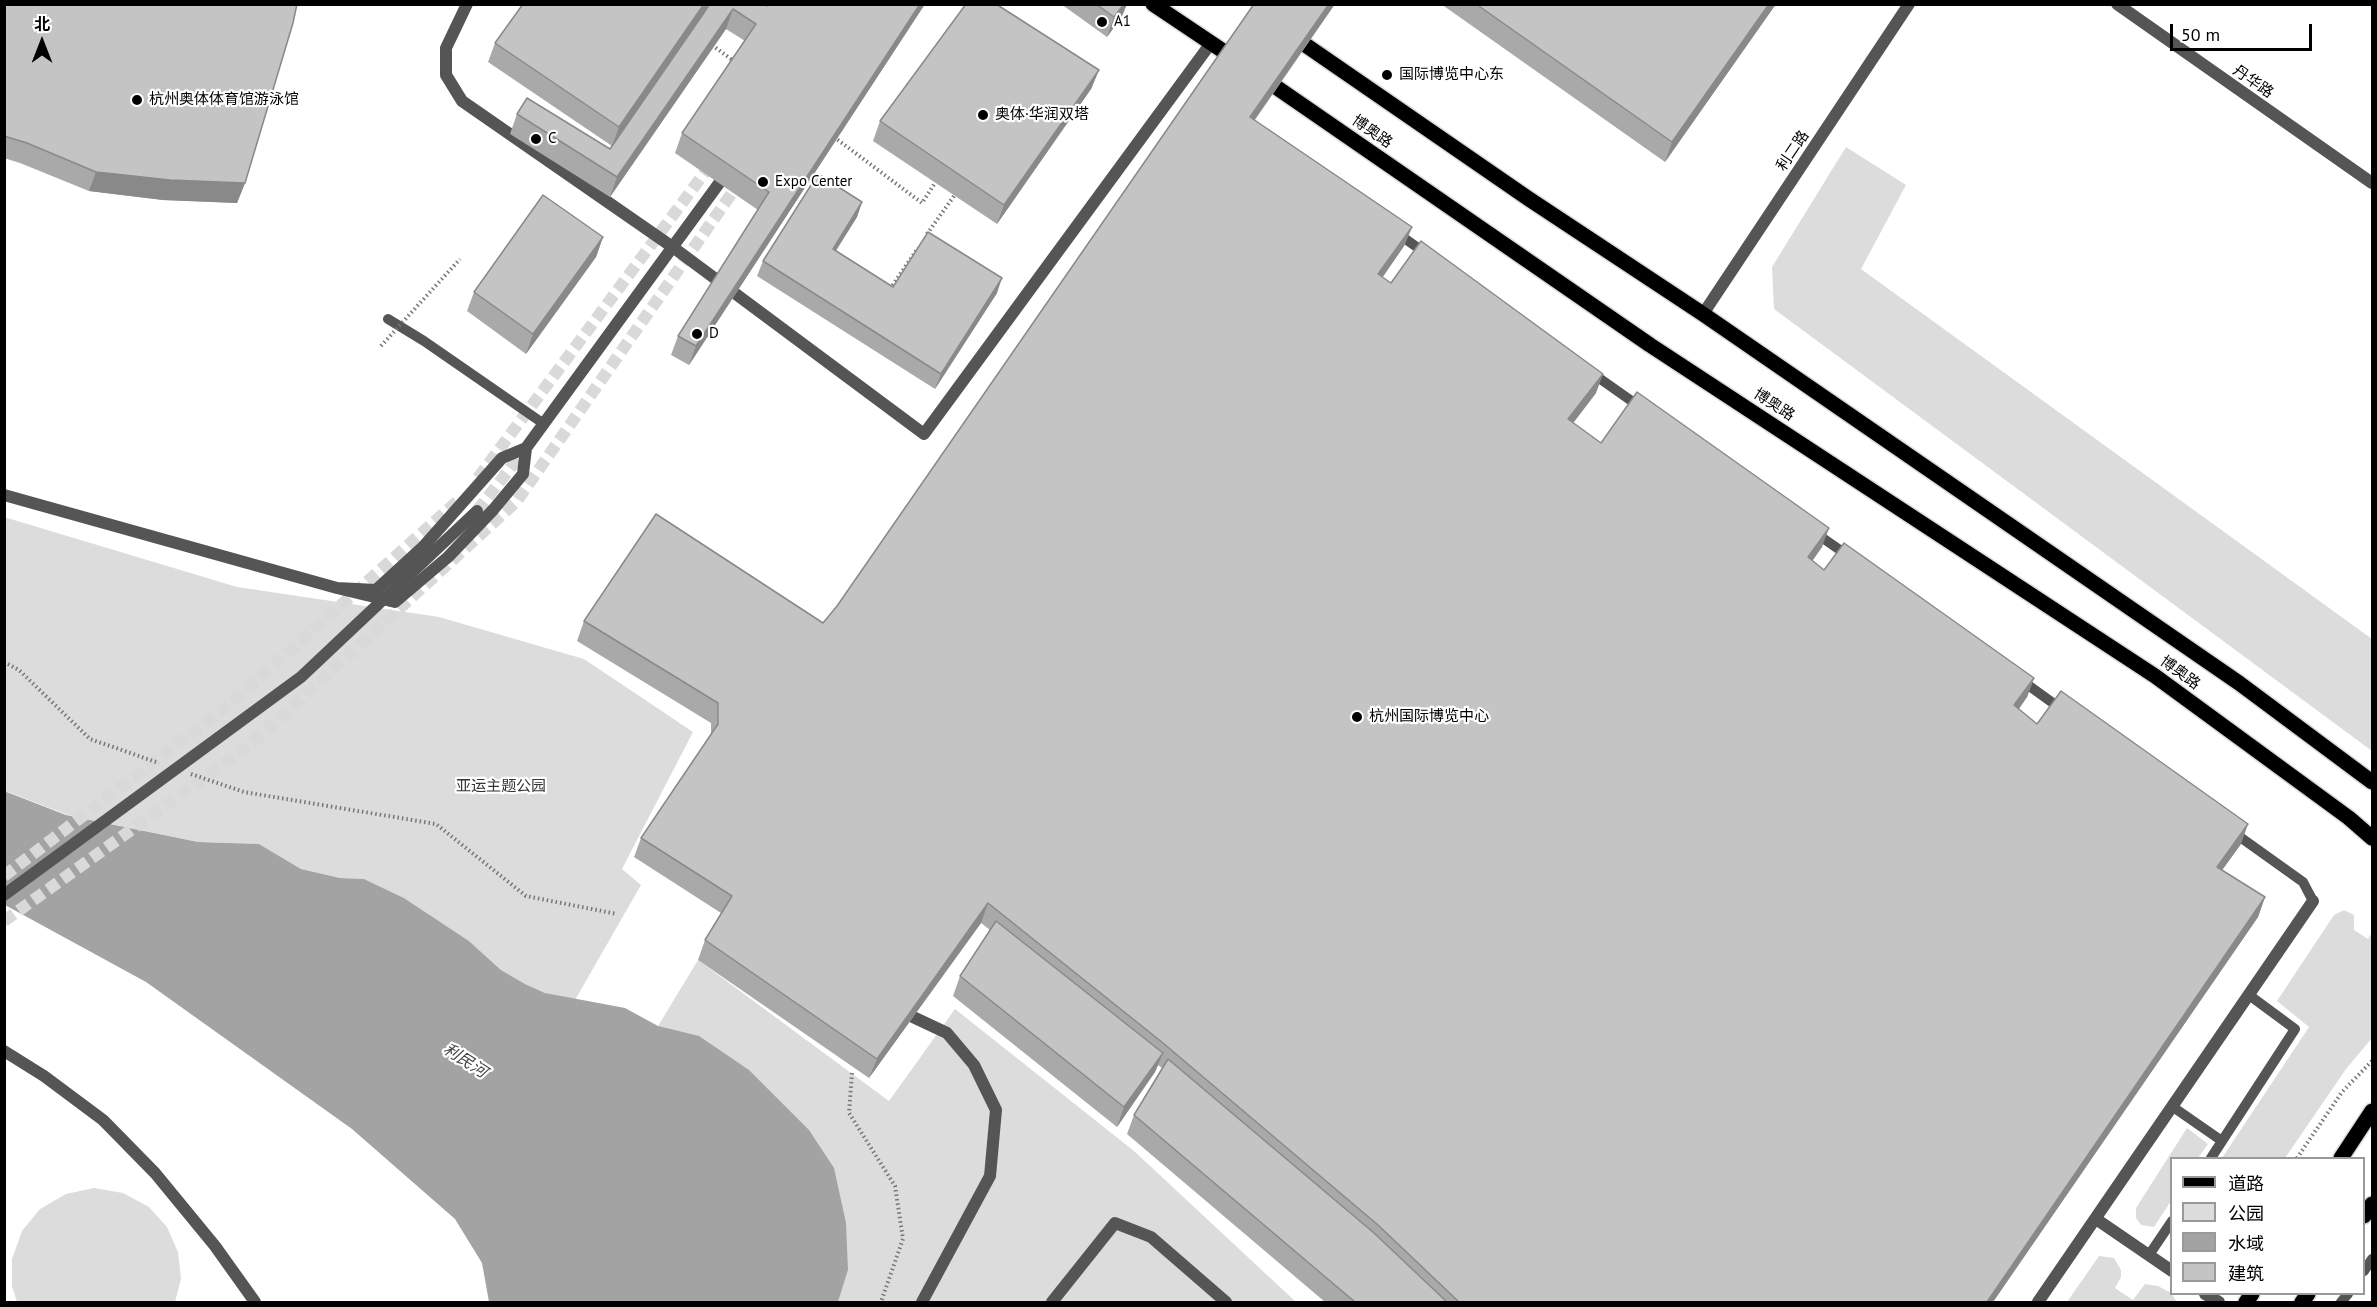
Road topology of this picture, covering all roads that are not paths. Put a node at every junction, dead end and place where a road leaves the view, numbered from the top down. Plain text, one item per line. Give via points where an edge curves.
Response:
1 (467, 4) edge
2 (1153, 4) edge
3 (1909, 4) edge
4 (2116, 4) edge
5 (1276, 25) edge
6 (1211, 44) junction
7 (736, 160) edge
8 (2373, 183) edge
9 (1390, 229) edge
10 (674, 248) junction
11 (1439, 263) edge
12 (1703, 314) junction
13 (388, 319) dead end
14 (1575, 361) edge
15 (1653, 416) edge
16 (543, 424) junction
17 (526, 448) junction
18 (4, 495) edge
19 (477, 511) tunnel mouth
20 (1808, 527) edge
21 (1856, 562) edge
22 (338, 588) junction
23 (2012, 673) edge
24 (2070, 715) edge
25 (2373, 782) edge
26 (2225, 826) edge
27 (2373, 838) edge
28 (4, 895) edge
29 (2313, 901) joint
30 (2249, 995) junction
31 (913, 1017) edge
32 (4, 1051) edge
33 (2172, 1107) junction
34 (2373, 1111) edge
35 (2222, 1141) junction
36 (2212, 1157) edge
37 (2342, 1157) edge
38 (2096, 1219) junction
39 (2170, 1224) edge
40 (2149, 1255) junction
41 (2170, 1269) edge
42 (255, 1302) edge
43 (922, 1302) edge
44 (1052, 1302) edge
45 (1226, 1302) edge
46 (2038, 1302) edge

1 - 10 street via 446,48 446,75 462,101
2 - 6 main road, 博奥路
3 - 12 street, 利二路
4 - 8 street, 丹华路
5 - 12 main road, 博奥路
6 - 10 street via 924,434
6 - 27 main road, 博奥路 via 1650,345 2155,676
7 - 10 street
9 - 11 lane
10 - 16 street
12 - 25 main road, 博奥路 via 2239,683
13 - 16 lane
14 - 15 lane
16 - 17 street
17 - 22 street via 502,458 423,548 376,590
17 - 22 street via 523,474 493,510 448,557 395,602
18 - 22 street
19 - 28 street, bridge via 301,677
20 - 21 lane
23 - 24 lane
26 - 29 lane via 2303,882
29 - 30 street
30 - 33 street
30 - 35 lane via 2295,1029
31 - 43 street via 947,1033 974,1065 996,1110 990,1176
32 - 42 street via 103,1120 155,1173
33 - 35 lane
33 - 38 street
34 - 37 main road
35 - 36 lane
38 - 40 street
38 - 46 street
39 - 40 lane
40 - 41 street
44 - 45 street via 1115,1223 1151,1237

